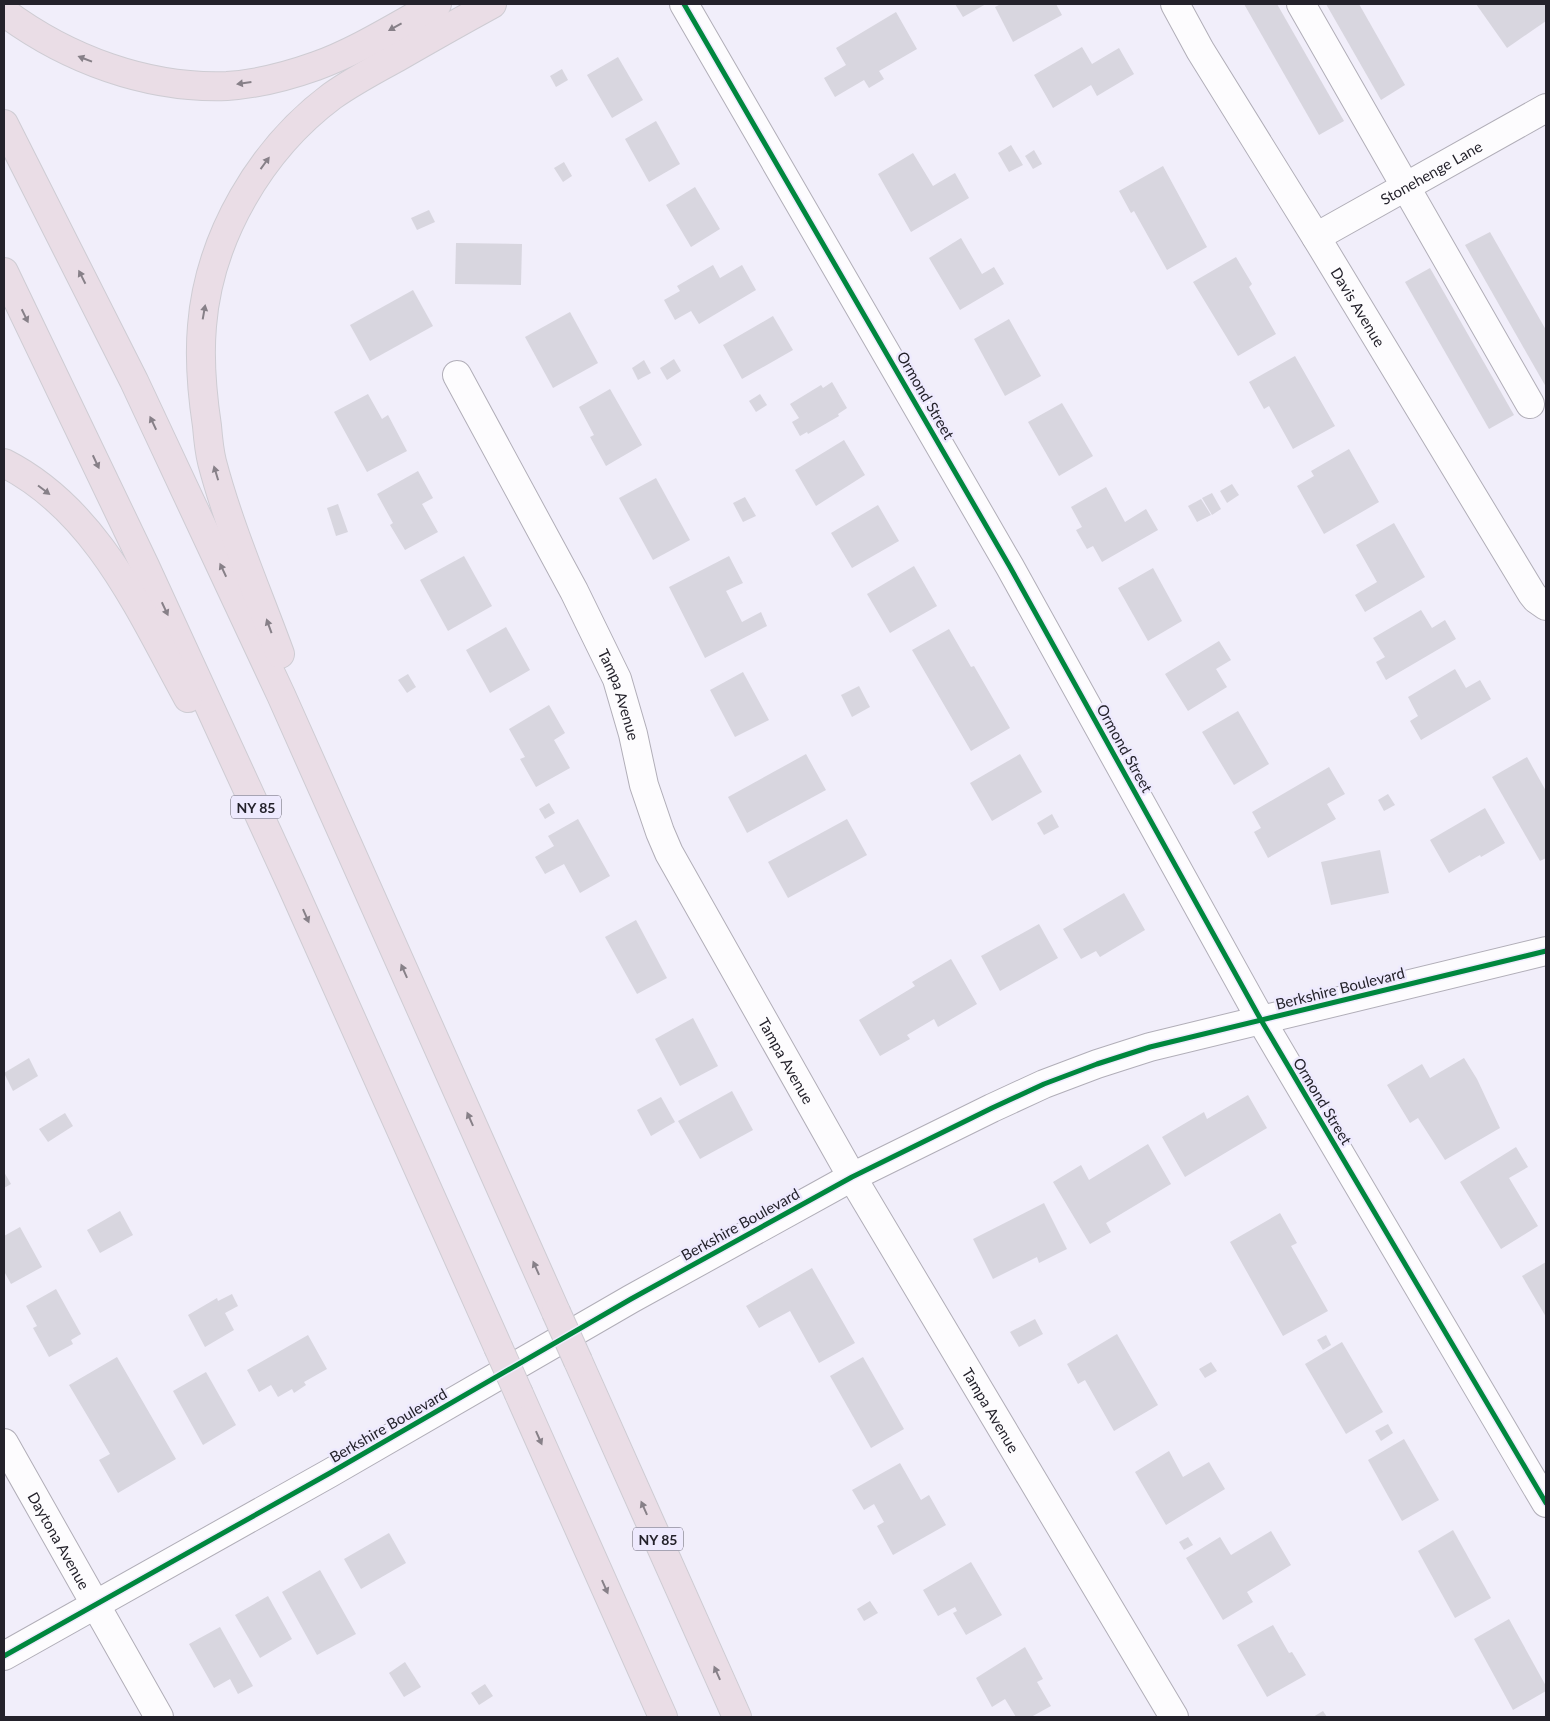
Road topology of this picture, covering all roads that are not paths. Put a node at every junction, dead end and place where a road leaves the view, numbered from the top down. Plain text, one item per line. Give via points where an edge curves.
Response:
1 (437, 4) edge
2 (492, 4) edge
3 (684, 4) edge
4 (1175, 4) edge
5 (1301, 4) edge
6 (4, 12) edge
7 (1546, 108) edge
8 (4, 124) edge
9 (1406, 187) junction
10 (1316, 238) junction
11 (4, 272) edge
12 (457, 375) dead end
13 (1530, 404) dead end
14 (4, 463) edge
15 (1546, 606) edge
16 (352, 853) junction
17 (292, 884) junction
18 (1546, 951) edge
19 (1262, 1020) junction
20 (852, 1177) junction
21 (4, 1443) edge
22 (1546, 1503) edge
23 (95, 1604) junction
24 (4, 1656) edge
25 (159, 1717) edge
26 (663, 1717) edge
27 (737, 1717) edge
28 (1174, 1717) edge

1 -> 6 highway via 362,46 317,66 271,79 227,86 145,78 104,66 66,51
16 -> 2 highway via 226,507 212,460 200,364 202,324 222,241 237,209 266,162 297,126 341,90
3 - 19 street, Ormond Street via 1010,567
4 - 10 street, Davis Avenue
5 - 9 street
7 - 9 street, Stonehenge Lane
16 -> 8 highway, NY 85 via 134,381
9 - 10 street, Stonehenge Lane
9 - 13 street
10 - 15 street, Davis Avenue via 1532,594
11 -> 17 highway, NY 85 via 146,566
12 - 20 street, Tampa Avenue via 618,679 644,785 670,853
14 -> 17 highway via 48,492 79,521 104,551
27 -> 16 highway, NY 85, bridge
17 -> 26 highway, NY 85, bridge
18 - 19 street, Berkshire Boulevard
19 - 20 street, Berkshire Boulevard via 1150,1047 1080,1071 992,1108
19 - 22 street, Ormond Street
20 - 23 street, Berkshire Boulevard
20 - 28 street, Tampa Avenue
21 - 23 street, Daytona Avenue
23 - 24 street, Berkshire Boulevard
23 - 25 street, Daytona Avenue

